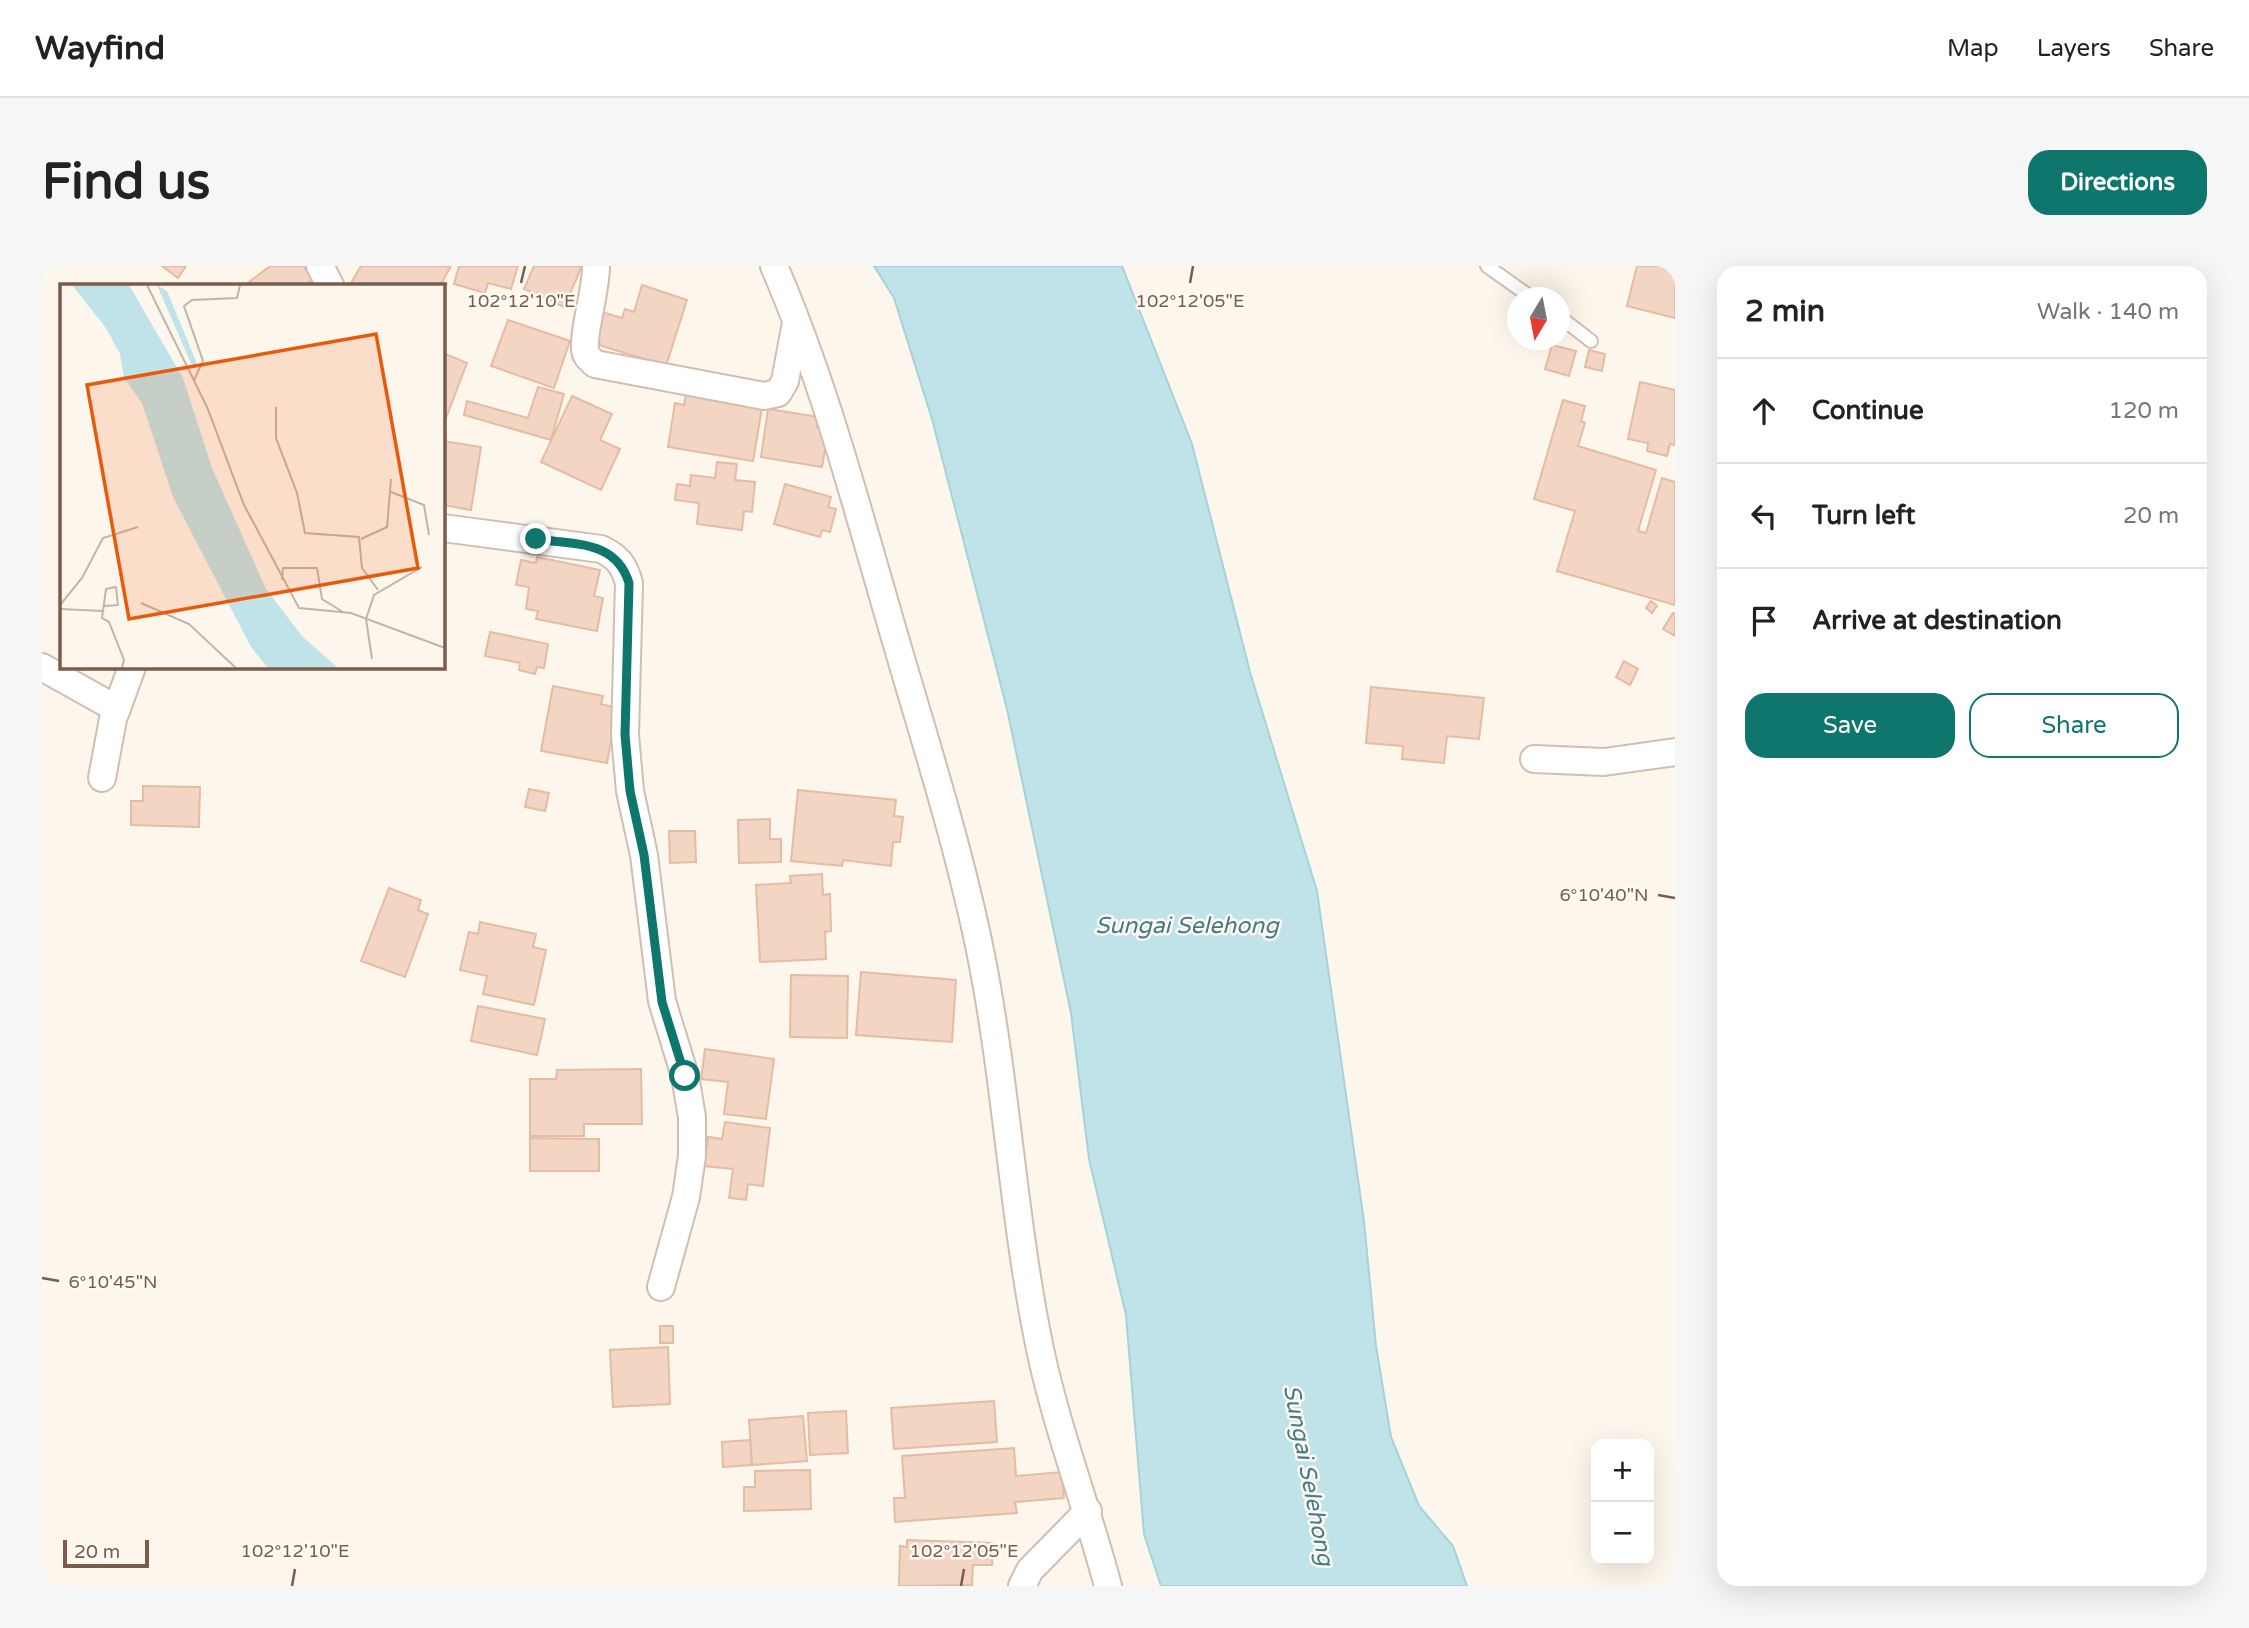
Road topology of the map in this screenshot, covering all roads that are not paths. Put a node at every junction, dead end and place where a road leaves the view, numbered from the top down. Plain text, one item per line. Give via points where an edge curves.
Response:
1 (320, 266) edge
2 (596, 266) edge
3 (774, 266) edge
4 (1487, 266) edge
5 (329, 284) edge
6 (1517, 287) edge
7 (797, 318) junction
8 (1570, 325) edge
9 (1591, 341) dead end
10 (444, 528) edge
11 (42, 667) edge
12 (132, 668) edge
13 (117, 709) junction
14 (1675, 752) edge
15 (1534, 759) dead end
16 (102, 778) dead end
17 (661, 1287) dead end
18 (1088, 1511) junction
19 (1022, 1586) edge
20 (1108, 1586) edge

1 - 5 street
2 - 7 street via 585,348 595,364 764,396 778,393 785,381
3 - 7 street
4 - 6 lane
7 - 18 street via 835,432 981,955 1005,1105 1022,1257 1041,1353
8 - 9 lane
10 - 17 street via 601,549 616,556 629,583 625,735 630,791 644,855 662,1002 692,1116 686,1197
11 - 13 street
12 - 13 street
13 - 16 street
14 - 15 street via 1604,762
18 - 19 street via 1030,1570
18 - 20 street

